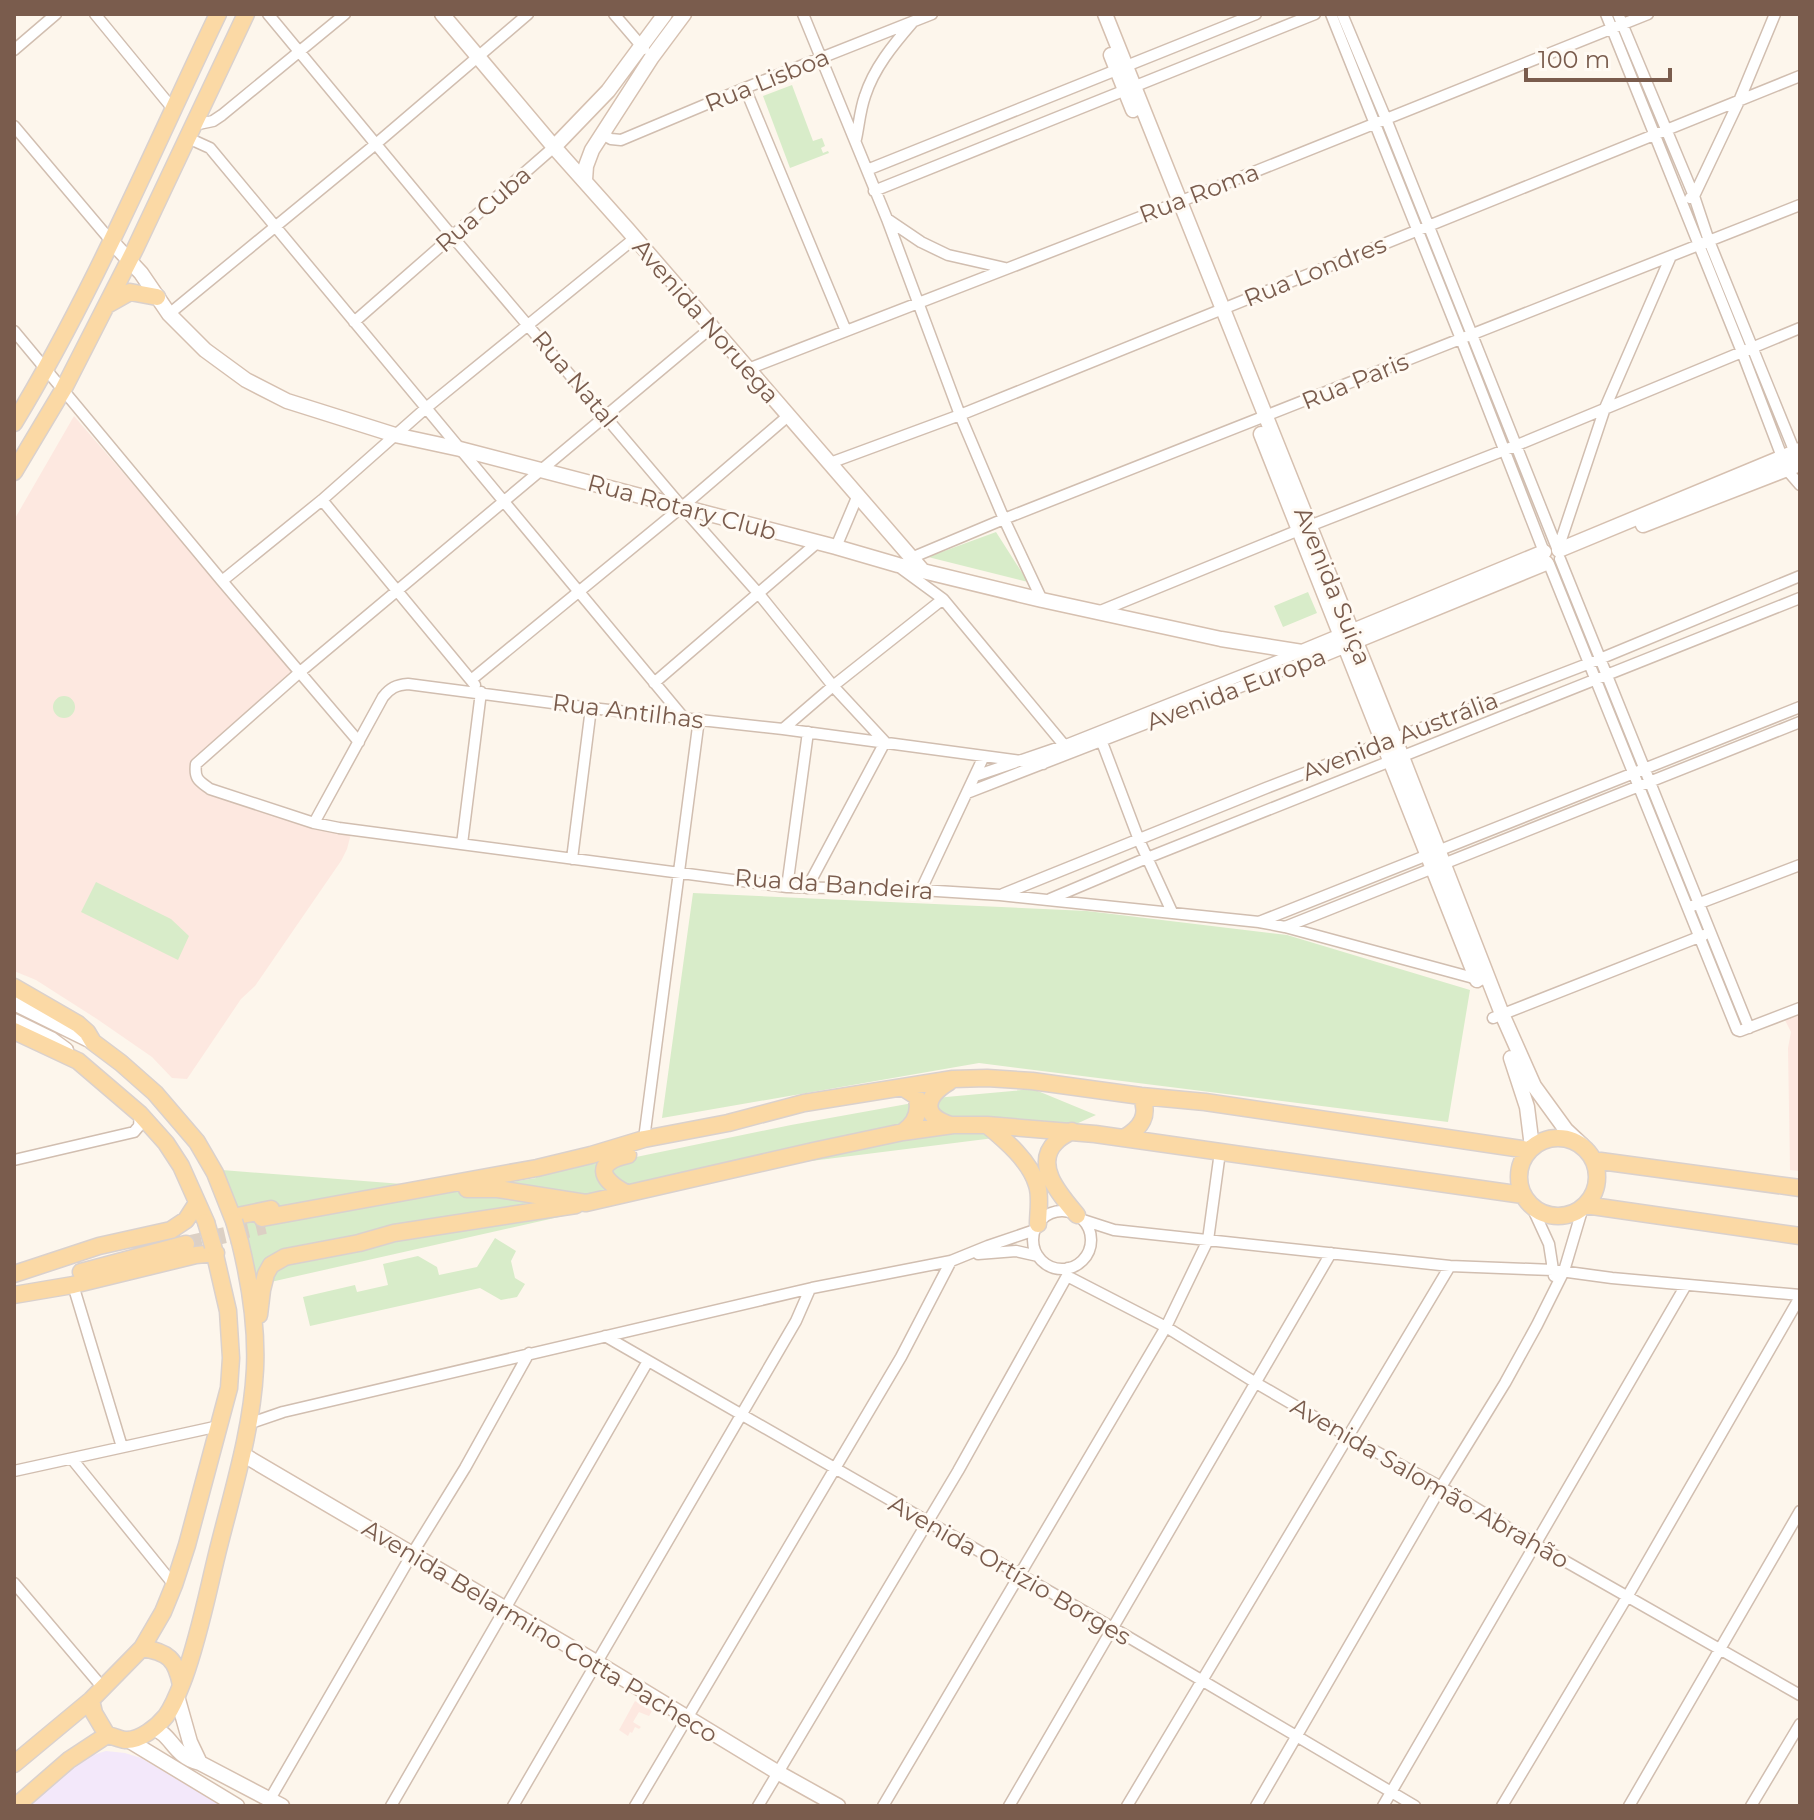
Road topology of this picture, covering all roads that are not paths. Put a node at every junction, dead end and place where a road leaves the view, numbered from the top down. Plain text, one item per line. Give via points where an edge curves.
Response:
1 (56, 14) edge
2 (95, 14) edge
3 (218, 14) edge
4 (246, 14) edge
5 (268, 14) edge
6 (345, 14) edge
7 (442, 14) edge
8 (528, 14) edge
9 (614, 14) edge
10 (665, 14) edge
11 (684, 14) edge
12 (803, 14) edge
13 (932, 14) edge
14 (1095, 14) edge
15 (1105, 14) edge
16 (1256, 14) edge
17 (1315, 14) edge
18 (1331, 14) edge
19 (1342, 14) edge
20 (1606, 14) edge
21 (1648, 14) edge
22 (1775, 14) edge
23 (1620, 19) edge
24 (914, 21) junction
25 (1612, 29) junction
26 (14, 50) edge
27 (299, 52) junction
28 (647, 52) junction
29 (478, 57) junction
30 (820, 58) junction
31 (1121, 68) junction
32 (1800, 76) edge
33 (745, 88) junction
34 (1129, 88) junction
35 (1739, 101) junction
36 (173, 109) junction
37 (1386, 119) junction
38 (1375, 124) junction
39 (14, 126) edge
40 (191, 131) junction
41 (1660, 132) junction
42 (602, 134) junction
43 (855, 141) junction
44 (377, 143) junction
45 (554, 147) junction
46 (592, 150) junction
47 (567, 161) junction
48 (867, 170) junction
49 (585, 180) junction
50 (874, 191) junction
51 (1694, 196) junction
52 (1681, 202) junction
53 (1175, 203) junction
54 (1800, 205) edge
55 (887, 219) junction
56 (1428, 225) junction
57 (275, 227) junction
58 (1417, 230) junction
59 (452, 236) junction
60 (635, 238) junction
61 (111, 241) junction
62 (1709, 241) junction
63 (1698, 246) junction
64 (1671, 256) junction
65 (129, 261) junction
66 (1007, 268) junction
67 (157, 297) junction
68 (919, 304) junction
69 (106, 306) junction
70 (1218, 311) junction
71 (169, 314) junction
72 (354, 322) junction
73 (529, 324) junction
74 (712, 327) junction
75 (1800, 328) edge
76 (14, 331) edge
77 (846, 331) junction
78 (1473, 334) junction
79 (1461, 339) junction
80 (1747, 350) junction
81 (748, 369) junction
82 (46, 370) junction
83 (63, 390) junction
84 (426, 408) junction
85 (1605, 408) junction
86 (960, 415) junction
87 (606, 416) junction
88 (788, 416) junction
89 (1261, 419) junction
90 (14, 423) edge
91 (395, 435) junction
92 (1510, 448) junction
93 (460, 449) junction
94 (1795, 461) edge
95 (830, 463) junction
96 (543, 470) junction
97 (14, 472) edge
98 (1800, 485) edge
99 (858, 495) junction
100 (322, 500) junction
101 (504, 502) junction
102 (682, 507) junction
103 (1004, 519) junction
104 (1304, 528) junction
105 (818, 542) junction
106 (836, 547) junction
107 (1553, 555) junction
108 (904, 561) junction
109 (923, 571) junction
110 (1800, 576) edge
111 (222, 581) junction
112 (397, 591) junction
113 (579, 592) junction
114 (759, 594) junction
115 (1800, 598) edge
116 (943, 599) junction
117 (1042, 600) junction
118 (1098, 612) junction
119 (1348, 639) junction
120 (1307, 656) junction
121 (1595, 661) junction
122 (300, 672) junction
123 (1601, 677) junction
124 (471, 680) junction
125 (654, 683) junction
126 (1538, 683) junction
127 (833, 686) junction
128 (481, 692) junction
129 (1546, 700) junction
130 (1800, 707) edge
131 (591, 708) junction
132 (683, 717) junction
133 (699, 719) junction
134 (1800, 722) edge
135 (783, 729) junction
136 (808, 732) junction
137 (1100, 737) junction
138 (1389, 741) junction
139 (359, 742) junction
140 (885, 742) junction
141 (1069, 749) junction
142 (984, 756) junction
143 (1396, 759) junction
144 (1020, 761) junction
145 (1043, 764) junction
146 (1638, 771) junction
147 (975, 776) junction
148 (1644, 783) junction
149 (967, 793) junction
150 (314, 823) junction
151 (1500, 826) junction
152 (1506, 838) junction
153 (1139, 840) junction
154 (462, 844) junction
155 (1147, 858) junction
156 (572, 859) junction
157 (1436, 859) junction
158 (1800, 865) edge
159 (679, 871) junction
160 (787, 887) junction
161 (807, 888) junction
162 (921, 890) junction
163 (1000, 895) junction
164 (1048, 899) junction
165 (1698, 903) junction
166 (1686, 908) junction
167 (1172, 912) junction
168 (1259, 922) junction
169 (1285, 927) junction
170 (1710, 932) junction
171 (1698, 937) junction
172 (1483, 981) junction
173 (14, 987) edge
174 (14, 1004) edge
175 (1800, 1008) edge
176 (1497, 1016) junction
177 (1749, 1028) junction
178 (16, 1030) edge
179 (93, 1042) junction
180 (953, 1079) junction
181 (902, 1087) junction
182 (1141, 1096) junction
183 (140, 1114) junction
184 (728, 1123) junction
185 (953, 1125) junction
186 (987, 1125) junction
187 (1072, 1131) junction
188 (903, 1132) junction
189 (1124, 1138) junction
190 (644, 1139) junction
191 (1582, 1145) junction
192 (1530, 1148) junction
193 (1220, 1152) junction
194 (591, 1155) junction
195 (14, 1160) edge
196 (1593, 1160) junction
197 (1800, 1188) edge
198 (626, 1193) junction
199 (1527, 1201) junction
200 (197, 1203) junction
201 (586, 1203) junction
202 (1584, 1206) junction
203 (1080, 1218) junction
204 (233, 1219) junction
205 (1037, 1227) junction
206 (1114, 1230) junction
207 (1800, 1236) edge
208 (1208, 1240) junction
209 (1091, 1245) junction
210 (215, 1250) junction
211 (1331, 1253) junction
212 (964, 1256) junction
213 (1038, 1256) junction
214 (951, 1261) junction
215 (1450, 1266) junction
216 (1559, 1271) junction
217 (1068, 1272) junction
218 (14, 1276) edge
219 (73, 1285) junction
220 (1686, 1285) junction
221 (810, 1289) junction
222 (14, 1292) edge
223 (1800, 1296) edge
224 (1166, 1327) junction
225 (255, 1332) junction
226 (605, 1336) junction
227 (529, 1353) junction
228 (648, 1361) junction
229 (1256, 1383) junction
230 (742, 1415) junction
231 (248, 1424) junction
232 (218, 1430) junction
233 (1349, 1437) junction
234 (122, 1447) junction
235 (242, 1454) junction
236 (72, 1459) junction
237 (834, 1469) junction
238 (14, 1471) edge
239 (1441, 1487) junction
240 (1800, 1511) edge
241 (928, 1522) junction
242 (1535, 1544) junction
243 (412, 1554) junction
244 (1020, 1575) junction
245 (174, 1585) junction
246 (16, 1591) edge
247 (1627, 1597) junction
248 (505, 1609) junction
249 (1113, 1628) junction
250 (142, 1648) junction
251 (1721, 1648) junction
252 (596, 1662) junction
253 (1202, 1680) junction
254 (179, 1691) junction
255 (97, 1694) junction
256 (1800, 1695) edge
257 (687, 1717) junction
258 (1800, 1724) edge
259 (153, 1729) junction
260 (107, 1735) junction
261 (1295, 1736) junction
262 (128, 1740) junction
263 (200, 1763) junction
264 (14, 1764) edge
265 (777, 1772) junction
266 (1391, 1792) junction
267 (276, 1803) edge
268 (16, 1806) edge
269 (237, 1806) edge
270 (391, 1806) edge
271 (513, 1806) edge
272 (635, 1806) edge
273 (758, 1806) edge
274 (838, 1806) edge
275 (883, 1806) edge
276 (1009, 1806) edge
277 (1127, 1806) edge
278 (1256, 1806) edge
279 (1383, 1806) edge
280 (1415, 1806) edge
281 (1502, 1806) edge
282 (1629, 1806) edge
283 (1751, 1806) edge

1 - 26 street
2 - 36 street
3 - 36 main road
4 - 40 main road
5 - 27 street, Rua Natal
6 - 27 street
7 - 29 main road, Avenida Noruega
8 - 29 street
9 - 28 street
10 - 28 main road
11 - 28 main road
12 - 30 street
13 - 24 street, Rua Lisboa
14 - 31 main road, Avenida Suiça
15 - 31 main road, Avenida Suiça
16 - 31 street
17 - 34 street
18 - 38 street
19 - 37 street
20 - 25 street
21 - 23 street, Rua Roma
22 - 35 street
23 - 25 street, Rua Roma
23 - 41 street
24 - 30 street, Rua Lisboa
24 - 43 street via 874,74
25 - 37 street, Rua Roma
25 - 41 street
27 - 40 street via 222,115
27 - 44 street, Rua Natal
28 - 42 main road
28 - 45 main road, Rua Cuba
29 - 44 street
29 - 45 main road, Avenida Noruega
30 - 33 street, Rua Lisboa
30 - 43 street
31 - 34 main road, Avenida Suiça
31 - 48 street
32 - 35 street, Rua Londres
33 - 42 street, Rua Lisboa via 621,140
33 - 77 street
34 - 50 street
34 - 53 main road, Avenida Suiça
35 - 41 street, Rua Londres
35 - 51 street
36 - 61 main road
37 - 38 street, Rua Roma
37 - 56 street
38 - 53 street, Rua Roma
38 - 58 street
39 - 61 street
40 - 57 street
40 - 65 main road
41 - 51 street
41 - 52 street
41 - 56 street, Rua Londres
42 - 46 main road
43 - 48 street
44 - 57 street
44 - 59 street, Rua Natal
45 - 47 main road, Avenida Noruega
45 - 59 street, Rua Cuba
46 - 47 main road
46 - 49 main road
47 - 49 main road, Avenida Noruega
48 - 50 street
49 - 60 main road, Avenida Noruega
50 - 55 street
51 - 52 street
51 - 62 street
52 - 63 street
53 - 66 street, Rua Roma
53 - 70 main road, Avenida Suiça
54 - 62 street, Rua Paris
55 - 66 street via 948,255
55 - 68 street
56 - 58 street, Rua Londres
56 - 78 street
57 - 71 street
57 - 72 street
58 - 70 street, Rua Londres
58 - 79 street
59 - 72 street, Rua Cuba
59 - 73 street, Rua Natal
60 - 73 street
60 - 74 main road, Avenida Noruega
61 - 65 main road, Rua Rotary Club
61 - 82 main road
62 - 63 street, Rua Paris
62 - 80 street
63 - 64 street, Rua Paris
63 - 80 street
64 - 78 street, Rua Paris
64 - 85 street
65 - 67 main road, Rua Rotary Club
65 - 69 main road
66 - 68 street, Rua Roma
67 - 69 main road via 130,292
67 - 71 main road, Rua Rotary Club
68 - 77 street, Rua Roma
68 - 86 street
69 - 83 main road
70 - 86 street, Rua Londres
70 - 89 main road, Avenida Suiça
71 - 91 main road, Rua Rotary Club via 246,380 287,401
72 - 84 street
73 - 84 street
73 - 87 street, Rua Natal
74 - 81 main road, Avenida Noruega
74 - 87 street
75 - 80 street
76 - 82 street
77 - 81 street, Rua Roma
78 - 79 street, Rua Paris
78 - 92 street
79 - 89 street, Rua Paris
79 - 92 street
80 - 85 street
80 - 94 street
81 - 88 main road, Avenida Noruega
82 - 83 street
82 - 90 main road
83 - 97 main road
83 - 111 street
84 - 91 street
84 - 93 street
85 - 92 street
85 - 107 street
86 - 95 street, Rua Londres
86 - 103 street
87 - 96 street
87 - 102 street, Rua Natal
88 - 95 main road, Avenida Noruega
88 - 102 street
89 - 103 street, Rua Paris
89 - 104 main road, Avenida Suiça
91 - 93 main road, Rua Rotary Club
91 - 100 street
92 - 104 street
92 - 107 street
93 - 96 main road, Rua Rotary Club
93 - 101 street
94 - 98 street
94 - 107 main road, Avenida Europa
95 - 99 main road, Avenida Noruega
96 - 101 street
96 - 102 main road, Rua Rotary Club
99 - 106 street
99 - 108 main road, Avenida Noruega
100 - 111 street
100 - 112 street
101 - 112 street
101 - 113 street
102 - 105 main road, Rua Rotary Club
102 - 113 street
102 - 114 street, Rua Natal
103 - 108 street, Rua Paris
103 - 117 street
104 - 118 street
104 - 119 main road, Avenida Suiça
105 - 106 main road, Rua Rotary Club
105 - 114 street
106 - 108 main road, Rua Rotary Club
107 - 119 main road, Avenida Europa
107 - 121 street
108 - 109 main road, Avenida Noruega
108 - 116 street
109 - 116 street
109 - 117 main road
110 - 121 street, Avenida Austrália
111 - 122 street
112 - 122 street
112 - 124 street
113 - 124 street
113 - 125 street
114 - 125 street
114 - 127 street, Rua Natal
115 - 123 street, Avenida Austrália
116 - 127 street
116 - 141 street
117 - 118 main road
118 - 120 main road
119 - 120 main road, Avenida Europa
119 - 138 main road, Avenida Suiça
120 - 137 street, Avenida Europa
121 - 123 street
121 - 126 street, Avenida Austrália
122 - 139 street
122 - 150 street, Rua da Bandeira via 196,764 195,773 210,789
123 - 129 street, Avenida Austrália
123 - 146 street
124 - 128 street
125 - 132 street
126 - 129 street
126 - 138 street, Avenida Austrália
127 - 135 street
127 - 140 street, Rua Natal
128 - 131 street, Rua Antilhas
128 - 139 street, Rua Antilhas via 398,685 383,697
128 - 154 street
129 - 143 street, Avenida Austrália
130 - 146 street
131 - 132 street, Rua Antilhas
131 - 156 street
132 - 133 street, Rua Antilhas
133 - 135 street, Rua Antilhas
133 - 159 street
134 - 148 street
135 - 136 street, Rua Antilhas
136 - 140 street, Rua Antilhas
136 - 160 street
137 - 141 street, Avenida Europa
137 - 153 street
138 - 143 main road, Avenida Suiça
138 - 153 street, Avenida Austrália
139 - 150 street, Rua Antilhas
140 - 142 street, Rua Antilhas
140 - 161 street
141 - 144 street, Avenida Europa
141 - 145 street, Avenida Europa
142 - 144 street, Rua Antilhas
142 - 147 street
143 - 155 street, Avenida Austrália
143 - 157 main road, Avenida Suiça
144 - 145 street, Rua Antilhas
144 - 147 street, Avenida Europa
145 - 149 street, Avenida Europa
146 - 148 street
146 - 151 street
147 - 149 street
148 - 152 street
148 - 165 street
148 - 166 street
149 - 162 street
150 - 154 street, Rua da Bandeira
151 - 152 street
151 - 157 street
152 - 157 street
153 - 155 street
153 - 163 street, Avenida Austrália
154 - 156 street, Rua da Bandeira
155 - 164 street, Avenida Austrália
155 - 167 street
156 - 159 street, Rua da Bandeira
157 - 168 street
157 - 169 street
157 - 172 main road, Avenida Suiça
158 - 165 street
159 - 160 street, Rua da Bandeira
159 - 190 street
160 - 161 street, Rua da Bandeira
161 - 162 street, Rua da Bandeira
162 - 163 street, Rua da Bandeira
163 - 164 street, Rua da Bandeira
164 - 167 street, Rua da Bandeira
165 - 166 street
165 - 170 street
166 - 171 street
167 - 168 street, Rua da Bandeira
168 - 169 street, Rua da Bandeira
169 - 172 street, Rua da Bandeira
170 - 171 street
170 - 177 street
171 - 176 street
171 - 177 street via 1737,1030
172 - 176 main road, Avenida Suiça
173 - 179 main road via 78,1024
174 - 179 main road
175 - 177 street
176 - 191 main road, Avenida Suiça via 1534,1086
176 - 192 main road, Avenida Suiça via 1527,1107
178 - 183 main road via 78,1061
179 - 204 main road via 155,1093 197,1142
180 - 181 main road
180 - 182 main road via 1032,1081
180 - 185 main road via 933,1094 929,1107 938,1121
181 - 184 main road via 804,1103
181 - 188 main road via 919,1104 917,1118
182 - 189 main road via 1142,1123
182 - 192 main road
183 - 195 street via 134,1132
183 - 200 main road via 181,1166
184 - 190 main road
184 - 198 main road via 703,1136 609,1160 606,1178
185 - 186 main road
185 - 188 main road
186 - 187 main road
186 - 205 main road via 1034,1178
187 - 189 main road
187 - 203 main road via 1057,1140 1047,1160 1052,1182
188 - 198 main road
189 - 193 main road
190 - 194 main road
191 - 192 main road via 1551,1138
191 - 196 main road
192 - 199 main road via 1518,1172
193 - 199 main road
193 - 208 street
194 - 201 main road via 264,1222 466,1189
194 - 204 main road via 486,1168
196 - 197 main road
196 - 202 main road via 1597,1179
198 - 201 main road
199 - 202 main road via 1549,1215 1572,1214
199 - 216 street
200 - 210 main road, bridge
200 - 218 main road via 171,1230 99,1246
201 - 225 main road via 394,1233 285,1257 266,1274
202 - 207 main road
202 - 216 street
203 - 205 street via 1060,1211
203 - 206 street
203 - 209 street via 1088,1227
204 - 225 main road, bridge
205 - 212 street
205 - 213 street via 1033,1240
206 - 208 street
206 - 209 street
208 - 211 street
208 - 224 street
209 - 217 street
210 - 219 main road
210 - 232 main road via 231,1358
211 - 215 street
211 - 229 street
212 - 213 street via 1000,1251
212 - 214 street
213 - 217 street
214 - 221 street
214 - 237 street
215 - 216 street
215 - 233 street
216 - 220 street
216 - 239 street via 1511,1371
217 - 224 street, Avenida Salomão Abrahão
217 - 241 street
218 - 222 main road via 186,1240
219 - 222 main road
219 - 234 street
220 - 223 street
220 - 242 street
221 - 226 street
221 - 230 street
223 - 247 street
224 - 229 street, Avenida Salomão Abrahão
224 - 244 street
225 - 231 main road
226 - 227 street
226 - 228 street, Avenida Ortízio Borges
227 - 231 street
227 - 243 street
228 - 230 street, Avenida Ortízio Borges
228 - 248 street
229 - 233 street, Avenida Salomão Abrahão
229 - 249 street
230 - 237 street, Avenida Ortízio Borges
230 - 252 street
231 - 235 main road
232 - 234 street
232 - 235 main road via 226,1448
232 - 245 main road
233 - 239 street, Avenida Salomão Abrahão
233 - 253 street
234 - 236 street
235 - 243 main road, Avenida Belarmino Cotta Pacheco
235 - 254 main road
236 - 238 street
236 - 245 street
237 - 241 street, Avenida Ortízio Borges
237 - 257 street
239 - 242 street, Avenida Salomão Abrahão
239 - 261 street
240 - 251 street
241 - 244 street, Avenida Ortízio Borges
241 - 265 street
242 - 247 street, Avenida Salomão Abrahão
242 - 266 street
243 - 248 main road, Avenida Belarmino Cotta Pacheco
243 - 267 street
244 - 249 street, Avenida Ortízio Borges
244 - 275 street
245 - 250 main road
246 - 255 street
247 - 251 street, Avenida Salomão Abrahão
247 - 281 street
248 - 252 main road, Avenida Belarmino Cotta Pacheco
248 - 270 street
249 - 253 street, Avenida Ortízio Borges
249 - 276 street
250 - 254 main road via 170,1658 178,1671
250 - 255 main road
251 - 256 street, Avenida Salomão Abrahão
251 - 282 street
252 - 257 main road, Avenida Belarmino Cotta Pacheco
252 - 271 street
253 - 261 street, Avenida Ortízio Borges
253 - 277 street
254 - 259 main road
254 - 263 main road
255 - 260 main road via 94,1713
255 - 264 main road
257 - 265 main road, Avenida Belarmino Cotta Pacheco
257 - 272 street
258 - 283 street
259 - 262 main road
259 - 263 main road via 181,1755
260 - 262 main road
260 - 268 main road
261 - 266 street, Avenida Ortízio Borges
261 - 278 street
262 - 269 main road
263 - 267 main road
265 - 273 street
265 - 274 main road, Avenida Belarmino Cotta Pacheco
266 - 279 street
266 - 280 street, Avenida Ortízio Borges

